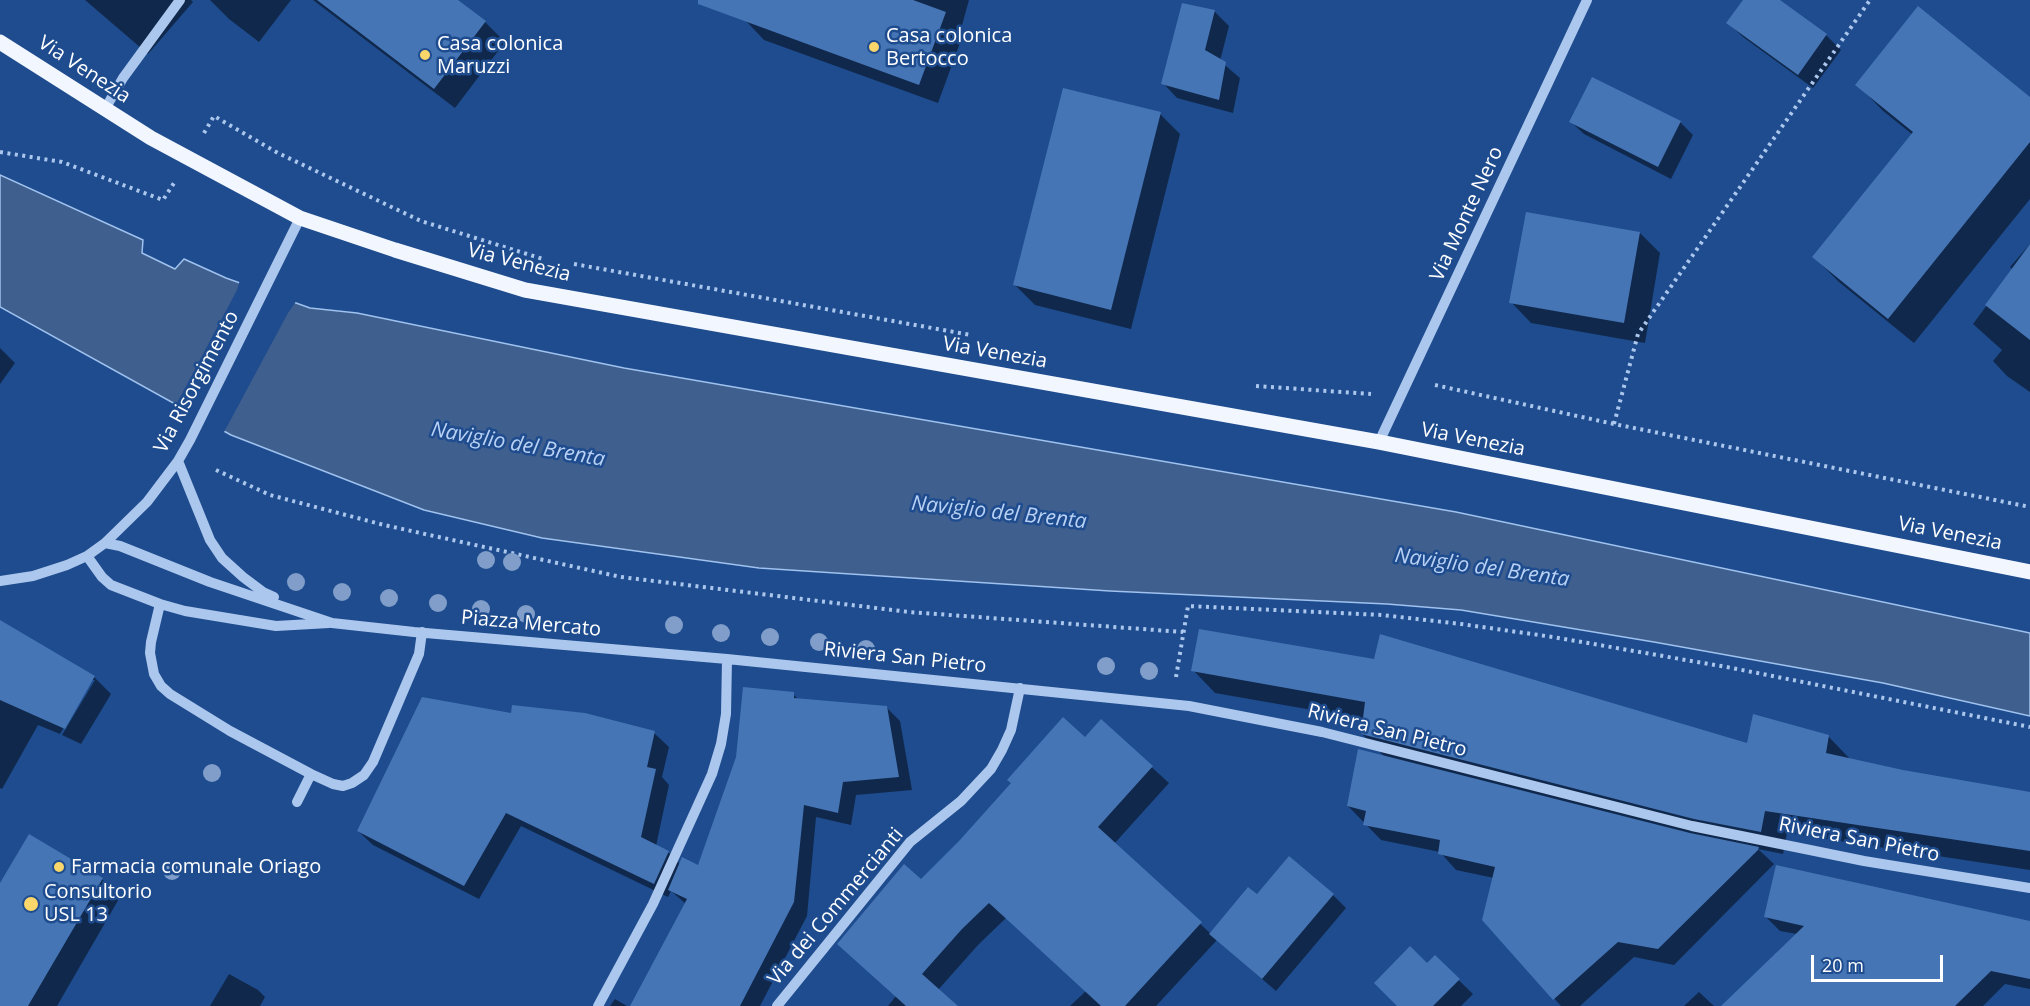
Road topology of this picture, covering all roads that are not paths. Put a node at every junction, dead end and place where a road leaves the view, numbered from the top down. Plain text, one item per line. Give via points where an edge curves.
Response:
1 (180, 0) edge
2 (1587, 0) edge
3 (0, 42) edge
4 (105, 109) junction
5 (300, 218) junction
6 (1379, 442) junction
7 (178, 461) junction
8 (105, 543) junction
9 (87, 556) junction
10 (2030, 572) edge
11 (0, 581) edge
12 (160, 604) junction
13 (332, 623) junction
14 (422, 632) junction
15 (727, 659) junction
16 (1020, 688) junction
17 (311, 774) junction
18 (297, 802) dead end
19 (2030, 888) edge
20 (598, 1006) edge
21 (777, 1006) edge

1 - 4 street
2 - 6 street, Via Monte Nero
3 - 4 main road, Via Venezia
4 - 5 main road, Via Venezia
5 - 6 main road, Via Venezia via 525,290
5 - 7 street, Via Risorgimento
6 - 10 main road, Via Venezia
7 - 8 street, Via Risorgimento via 147,502
7 - 13 street, Piazza Mercato via 210,540 222,558 263,592
8 - 9 street, Via Risorgimento
8 - 13 street, Piazza Mercato
9 - 11 street, Via Risorgimento via 33,576
9 - 12 street, Piazza Mercato via 111,585
12 - 13 street, Piazza Mercato via 276,626
12 - 17 street via 150,653 161,686 230,731
13 - 14 street, Piazza Mercato
14 - 15 street, Piazza Mercato
14 - 17 street via 419,654 364,776 343,786
15 - 16 street, Riviera San Pietro
15 - 20 street via 726,714 712,774 653,903
16 - 19 street, Riviera San Pietro via 1171,705 1322,732 1692,826 1864,861
16 - 21 street, Via dei Commercianti via 1011,729 991,769 961,801 910,842
17 - 18 street

